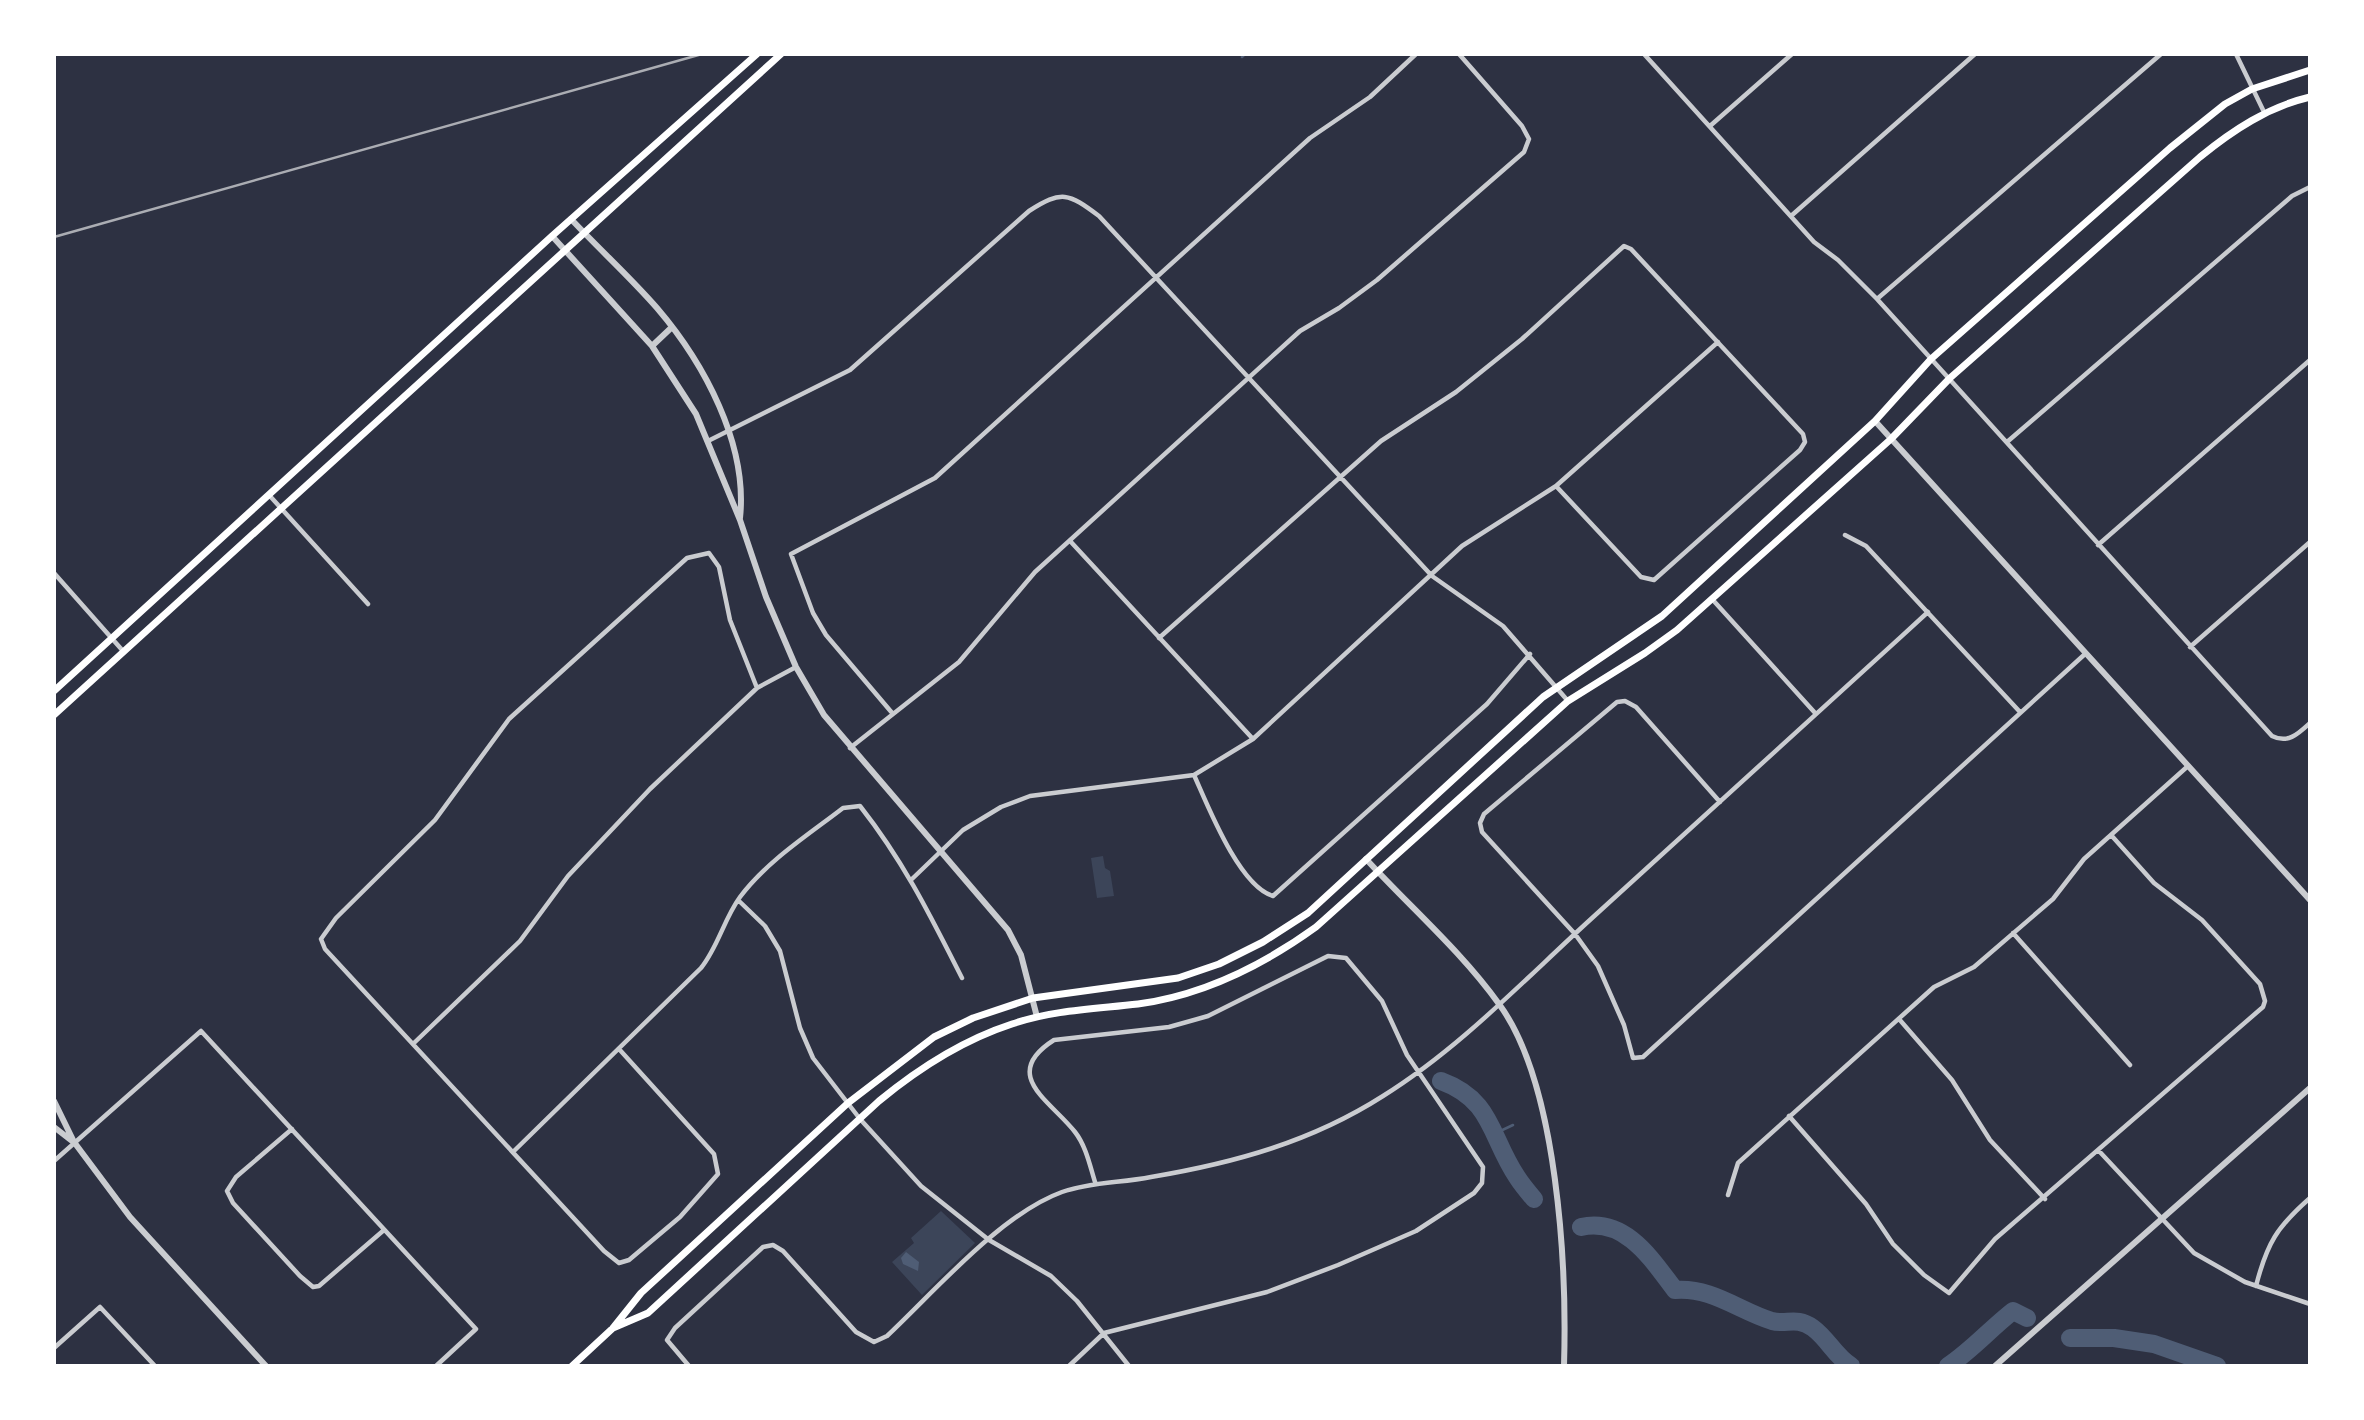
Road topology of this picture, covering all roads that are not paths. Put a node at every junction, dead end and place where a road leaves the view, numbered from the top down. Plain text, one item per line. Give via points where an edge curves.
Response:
1 (757, 54) edge
2 (781, 54) edge
3 (1416, 54) edge
4 (1459, 54) edge
5 (1644, 54) edge
6 (1792, 54) edge
7 (1975, 54) edge
8 (2161, 54) edge
9 (2236, 54) edge
10 (2310, 70) edge
11 (2252, 89) junction
12 (2310, 97) edge
13 (2264, 113) junction
14 (1710, 126) junction
15 (2310, 187) edge
16 (1791, 216) junction
17 (571, 219) junction
18 (583, 232) junction
19 (552, 236) junction
20 (564, 250) junction
21 (1157, 278) junction
22 (1877, 299) junction
23 (671, 328) junction
24 (1718, 342) junction
25 (652, 345) junction
26 (1931, 359) junction
27 (2310, 360) edge
28 (405, 372) junction
29 (1248, 377) junction
30 (1950, 378) junction
31 (415, 384) junction
32 (1875, 421) junction
33 (729, 430) junction
34 (1891, 439) junction
35 (708, 440) junction
36 (2007, 442) junction
37 (1338, 478) junction
38 (1556, 486) junction
39 (269, 495) junction
40 (281, 508) junction
41 (740, 520) junction
42 (1845, 535) dead end
43 (1071, 542) junction
44 (2310, 542) edge
45 (2098, 545) junction
46 (54, 573) edge
47 (1432, 576) junction
48 (1712, 598) junction
49 (368, 604) dead end
50 (1928, 612) junction
51 (112, 638) junction
52 (1159, 638) junction
53 (2190, 647) junction
54 (124, 652) junction
55 (1530, 654) junction
56 (2085, 654) junction
57 (796, 667) junction
58 (1557, 687) junction
59 (757, 688) junction
60 (54, 691) edge
61 (1568, 701) junction
62 (2021, 712) junction
63 (892, 714) junction
64 (1816, 714) junction
65 (54, 715) edge
66 (2310, 723) edge
67 (1253, 739) junction
68 (849, 748) junction
69 (2188, 766) junction
70 (1194, 775) junction
71 (1720, 802) junction
72 (2111, 835) junction
73 (941, 852) junction
74 (1366, 859) junction
75 (1379, 873) junction
76 (912, 879) junction
77 (738, 900) junction
78 (2310, 900) edge
79 (2013, 933) junction
80 (1575, 934) junction
81 (962, 978) dead end
82 (1034, 998) junction
83 (1500, 1004) junction
84 (1037, 1017) junction
85 (1899, 1019) junction
86 (414, 1044) junction
87 (619, 1049) junction
88 (2130, 1065) dead end
89 (1420, 1071) junction
90 (2310, 1088) edge
91 (54, 1101) edge
92 (848, 1103) junction
93 (1789, 1116) junction
94 (860, 1119) junction
95 (54, 1127) edge
96 (292, 1129) junction
97 (74, 1142) junction
98 (514, 1151) junction
99 (2099, 1151) junction
100 (54, 1161) edge
101 (1095, 1182) junction
102 (1728, 1195) dead end
103 (2310, 1198) edge
104 (2045, 1199) junction
105 (2161, 1220) junction
106 (384, 1230) junction
107 (989, 1240) junction
108 (2256, 1286) junction
109 (2310, 1304) edge
110 (613, 1328) junction
111 (1104, 1333) junction
112 (54, 1348) edge
113 (155, 1366) edge
114 (266, 1366) edge
115 (436, 1366) edge
116 (572, 1366) edge
117 (689, 1366) edge
118 (1069, 1366) edge
119 (1129, 1366) edge
120 (1564, 1366) edge
121 (1995, 1366) edge

1 - 17 main road
2 - 18 main road
3 - 21 street via 1370,97 1310,138
4 - 29 street via 1522,126 1529,139 1524,152 1377,280 1300,331
5 - 14 street
6 - 14 street
7 - 16 street
8 - 22 street
9 - 11 street
10 - 11 main road
11 - 13 street
11 - 26 main road via 2225,104 2170,148
12 - 13 main road
13 - 30 main road via 2200,157
14 - 16 street
15 - 36 street via 2292,196
16 - 22 street
17 - 18 street
17 - 19 main road
18 - 20 main road
18 - 23 street
19 - 20 street
19 - 28 main road
20 - 25 street
20 - 31 main road
21 - 29 street
21 - 33 street via 1092,211 1074,198 1051,197 1028,211 850,369
21 - 63 street via 935,478 791,555 826,635
22 - 26 street
23 - 25 street
23 - 33 street via 687,349
24 - 37 street via 1624,246 1522,339 1466,384 1381,441
24 - 38 street
24 - 38 street via 1805,442 1654,580 1641,577
25 - 35 street
26 - 30 street
26 - 32 main road
27 - 45 street
28 - 31 main road
28 - 39 main road
29 - 37 street
29 - 43 street
30 - 34 main road
30 - 36 street
31 - 40 main road
32 - 34 street
32 - 58 main road via 1662,616
33 - 35 street
33 - 41 street via 743,493
34 - 48 main road
34 - 56 street
35 - 41 street
36 - 45 street
37 - 47 street
37 - 52 street
38 - 47 street via 1486,528
39 - 40 street
39 - 51 main road
40 - 49 street
40 - 54 main road
41 - 57 street via 761,585
42 - 50 street via 1866,546
43 - 52 street
43 - 63 street via 1035,572 959,662
44 - 53 street
45 - 53 street
46 - 51 street
47 - 55 street via 1492,617
47 - 67 street
48 - 61 main road via 1645,653
48 - 64 street
50 - 62 street
50 - 64 street
51 - 54 street
51 - 60 main road
52 - 67 street
53 - 66 street via 2272,736 2280,740 2294,737
54 - 65 main road
55 - 58 street
55 - 70 street via 1487,704 1273,896 1258,887 1225,845
56 - 62 street
56 - 69 street
57 - 59 street
57 - 68 street
58 - 61 street
58 - 74 main road
59 - 86 street via 608,832 520,940
59 - 86 street via 730,620 719,567 709,553 687,558 509,719 435,820 336,918 321,939 325,949
61 - 75 main road
62 - 80 street via 1639,1060 1631,1055 1624,1025 1598,966
63 - 68 street
64 - 71 street
67 - 70 street
68 - 73 street
69 - 72 street
69 - 78 street
70 - 73 street via 1030,796 978,820
71 - 80 street
71 - 80 street via 1636,707 1625,701 1607,710 1484,814 1482,832
72 - 79 street via 2084,859 2053,899
72 - 99 street via 2161,889 2202,920 2265,995 2263,1007
73 - 76 street
73 - 82 street via 1008,930
74 - 75 street
74 - 82 main road via 1308,913 1219,964 1178,978
75 - 83 street
75 - 84 main road via 1284,951 1242,973 1175,997
76 - 77 street via 860,806 849,806 785,853
76 - 81 street
77 - 87 street via 712,955
77 - 92 street via 765,926 780,951 800,1028 813,1058
79 - 85 street via 1975,967 1934,987
79 - 88 street
80 - 83 street
82 - 84 street
82 - 92 main road via 973,1018 934,1037
83 - 89 street
83 - 120 street via 1525,1047 1546,1123 1566,1285
84 - 94 main road via 992,1032 935,1061
85 - 93 street
85 - 104 street via 1952,1080 1990,1140
86 - 98 street
87 - 98 street
87 - 98 street via 713,1154 718,1174 680,1217 629,1260 619,1263
89 - 101 street via 1381,1098 1296,1142 1180,1172
89 - 101 street via 1407,1055 1382,1001 1350,962 1337,955 1208,1016 1169,1027 1054,1040 1031,1059 1029,1077 1041,1098 1076,1133
89 - 111 street via 1483,1167 1482,1183 1462,1203 1405,1236 1267,1292
90 - 105 street
91 - 97 street
92 - 94 street
92 - 110 main road via 641,1293
93 - 102 street via 1738,1163
93 - 104 street via 1866,1204 1894,1244 1949,1293 1995,1239
94 - 107 street via 921,1186
94 - 110 main road via 648,1313
95 - 97 street
96 - 97 street via 201,1031
96 - 106 street
96 - 106 street via 236,1177 227,1191 233,1203 313,1287 329,1280
97 - 100 street
97 - 114 street via 130,1217
99 - 104 street
99 - 105 street
101 - 107 street via 1059,1193 1014,1217
103 - 108 street via 2270,1239
105 - 108 street via 2194,1253
105 - 121 street
106 - 115 street via 476,1329
107 - 111 street via 1051,1276
107 - 117 street via 887,1336 874,1342 856,1332 783,1251 773,1245 763,1247 667,1340
108 - 109 street
110 - 116 main road
111 - 118 street
111 - 119 street
112 - 113 street via 100,1307

